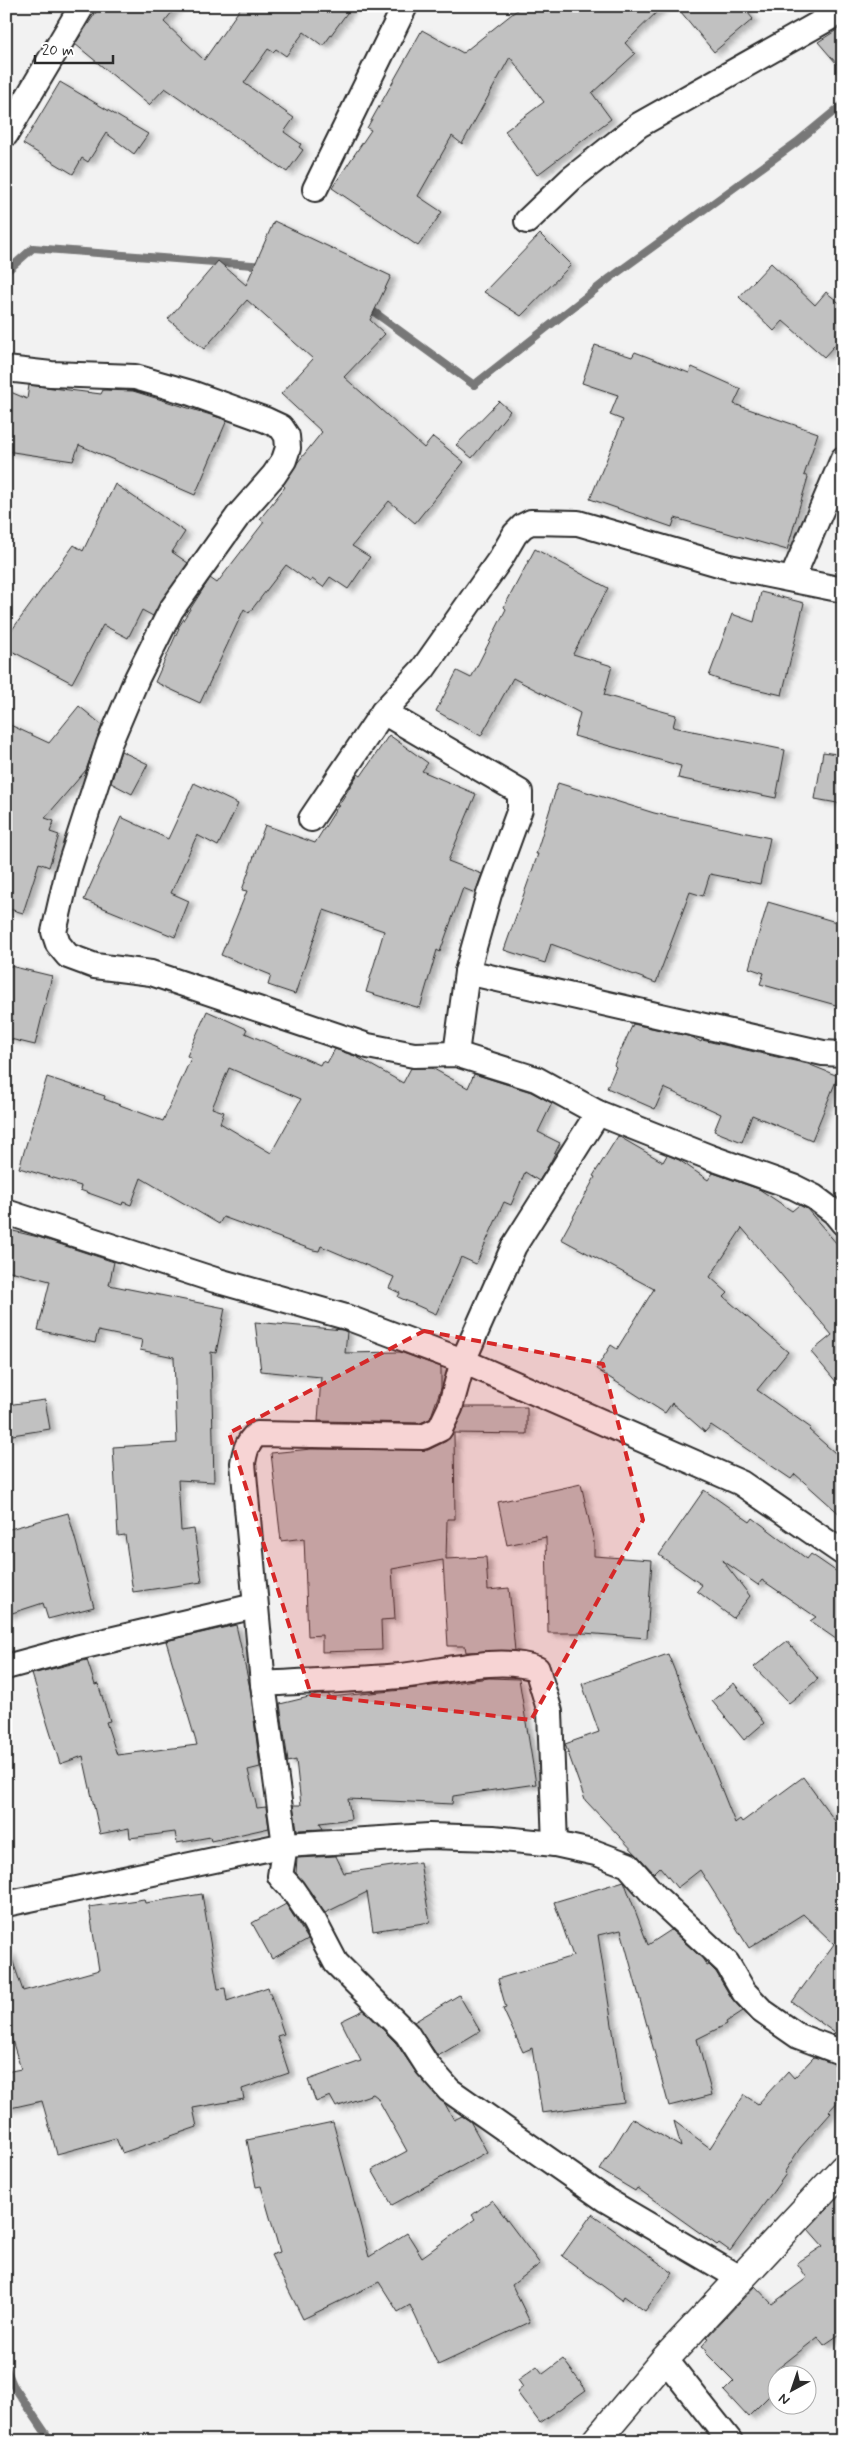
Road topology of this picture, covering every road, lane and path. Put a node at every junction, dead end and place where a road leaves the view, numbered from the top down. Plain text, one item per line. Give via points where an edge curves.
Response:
1 (82, 6) edge
2 (405, 6) edge
3 (843, 10) edge
4 (6, 134) edge
5 (315, 190) dead end
6 (527, 221) dead end
7 (6, 369) edge
8 (843, 459) edge
9 (792, 579) junction
10 (843, 590) edge
11 (383, 712) junction
12 (311, 819) dead end
13 (467, 972) junction
14 (456, 1054) junction
15 (843, 1054) edge
16 (598, 1113) junction
17 (6, 1212) edge
18 (843, 1222) edge
19 (464, 1360) junction
20 (843, 1553) edge
21 (255, 1606) junction
22 (6, 1667) edge
23 (264, 1684) junction
24 (555, 1844) junction
25 (285, 1845) junction
26 (6, 1904) edge
27 (843, 2054) edge
28 (843, 2168) edge
29 (741, 2279) junction
30 (665, 2359) junction
31 (596, 2441) edge
32 (730, 2441) edge

1 - 4 street
2 - 5 street
3 - 6 street via 639,125 571,179
7 - 14 street via 135,377 266,420 281,427 287,436 284,460 238,516 171,610 137,678 108,744 68,871 54,932 58,944 68,956 95,966 151,973 368,1046 414,1055
8 - 9 street
9 - 10 street
9 - 11 street via 729,567 578,523 531,522 514,534 501,558 423,669
11 - 12 street
11 - 13 street via 520,792 520,809 489,894
13 - 14 street
13 - 15 street via 823,1054
14 - 16 street via 536,1079
16 - 18 street via 794,1187 814,1197
16 - 19 street via 514,1246
17 - 19 street via 215,1280 346,1318
19 - 20 street via 741,1483
19 - 21 street via 444,1424 440,1430 428,1435 257,1434 250,1439 243,1463
21 - 22 street
21 - 23 street
23 - 24 street via 400,1676 498,1663 523,1664 537,1669 550,1712
23 - 25 street
24 - 25 street via 429,1836
24 - 27 street via 596,1853 628,1865 655,1896 727,1963 744,1992 762,2011 798,2036
25 - 26 street
25 - 29 street via 280,1876 314,1921 336,1963 407,2034 448,2090 606,2200
28 - 29 street
29 - 30 street
30 - 31 street
30 - 32 street

